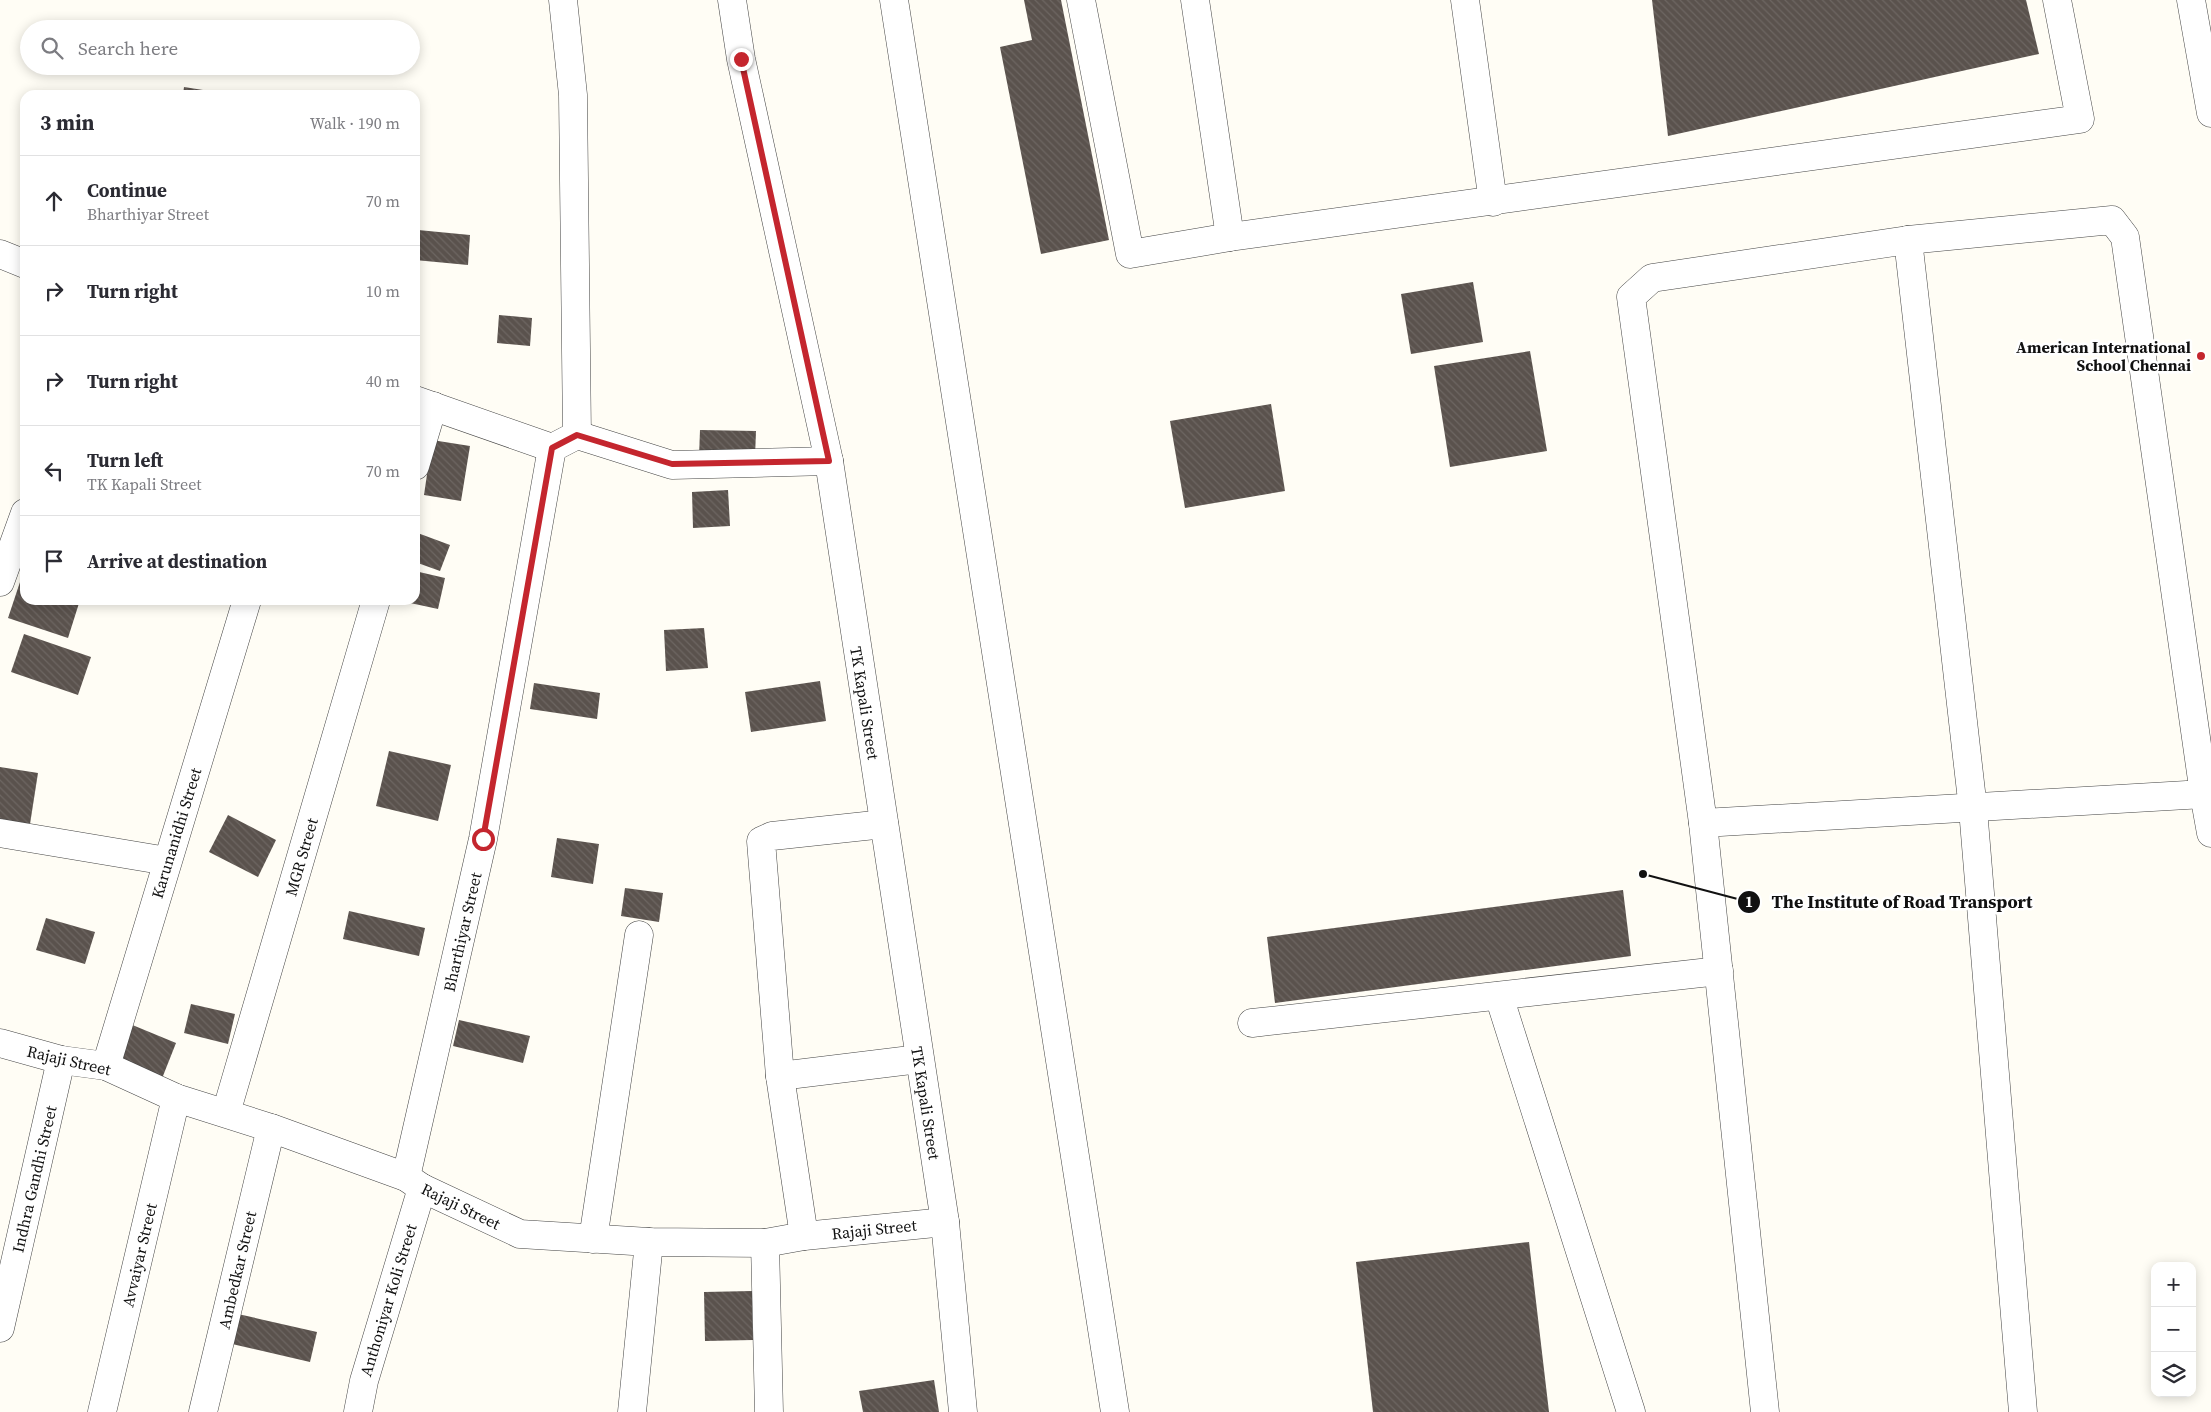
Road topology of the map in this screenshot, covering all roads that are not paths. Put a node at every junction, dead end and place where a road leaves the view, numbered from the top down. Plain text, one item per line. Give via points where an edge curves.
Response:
1 (563, 0) edge
2 (732, 0) edge
3 (894, 0) edge
4 (1081, 0) edge
5 (1195, 0) edge
6 (1465, 0) edge
7 (2057, 0) edge
8 (2191, 0) edge
9 (2211, 113) edge
10 (1493, 202) junction
11 (1230, 236) junction
12 (1908, 240) junction
13 (0, 254) edge
14 (20, 262) edge
15 (424, 403) edge
16 (420, 431) edge
17 (577, 435) junction
18 (552, 448) junction
19 (829, 461) junction
20 (20, 527) edge
21 (0, 582) edge
22 (245, 605) edge
23 (375, 605) edge
24 (2204, 794) junction
25 (1974, 809) junction
26 (1704, 823) junction
27 (884, 824) junction
28 (0, 833) edge
29 (2211, 833) edge
30 (168, 862) junction
31 (639, 935) dead end
32 (1719, 971) junction
33 (1500, 996) junction
34 (1252, 1024) dead end
35 (0, 1043) edge
36 (920, 1059) junction
37 (61, 1060) junction
38 (106, 1066) junction
39 (780, 1076) junction
40 (176, 1098) junction
41 (226, 1114) junction
42 (271, 1128) junction
43 (414, 1183) junction
44 (944, 1222) junction
45 (804, 1236) junction
46 (593, 1239) junction
47 (649, 1242) junction
48 (765, 1243) junction
49 (0, 1328) edge
50 (102, 1412) edge
51 (203, 1412) edge
52 (358, 1412) edge
53 (632, 1412) edge
54 (769, 1412) edge
55 (963, 1412) edge
56 (1115, 1412) edge
57 (1631, 1412) edge
58 (1765, 1412) edge
59 (2023, 1412) edge

1 - 17 street via 574,95
2 - 19 street, TK Kapali Street via 741,59
3 - 56 street
4 - 11 street via 1130,254
5 - 11 street
6 - 10 street
7 - 10 street via 2080,119
8 - 9 street
10 - 11 street
12 - 24 street via 2112,220 2125,236
12 - 25 street
12 - 26 street via 1652,278 1631,297
13 - 14 street
15 - 16 street
15 - 18 street
17 - 18 street
17 - 19 street via 672,464
18 - 43 street, Bharthiyar Street via 483,839
19 - 27 street, TK Kapali Street
20 - 21 street
22 - 30 street, Karunanidhi Street
23 - 41 street, MGR Street
24 - 25 street
24 - 29 street
25 - 26 street
25 - 59 street
26 - 32 street
27 - 36 street, TK Kapali Street
27 - 39 street via 772,836 761,841
28 - 30 street
30 - 38 street, Karunanidhi Street
31 - 46 street
32 - 33 street
32 - 58 street
33 - 34 street
33 - 57 street
35 - 37 street, Rajaji Street
36 - 39 street
36 - 44 street, TK Kapali Street
37 - 38 street, Rajaji Street
37 - 49 street, Indhra Gandhi Street
38 - 40 street, Rajaji Street
39 - 45 street
40 - 41 street, Rajaji Street
40 - 50 street, Avvaiyar Street
41 - 42 street, Rajaji Street
42 - 43 street, Rajaji Street
42 - 51 street, Ambedkar Street
43 - 46 street, Rajaji Street via 520,1234
43 - 52 street, Anthoniyar Koli Street
44 - 45 street, Rajaji Street
44 - 55 street, TK Kapali Street
45 - 48 street, Rajaji Street
46 - 47 street, Rajaji Street
47 - 48 street, Rajaji Street
47 - 53 street
48 - 54 street

